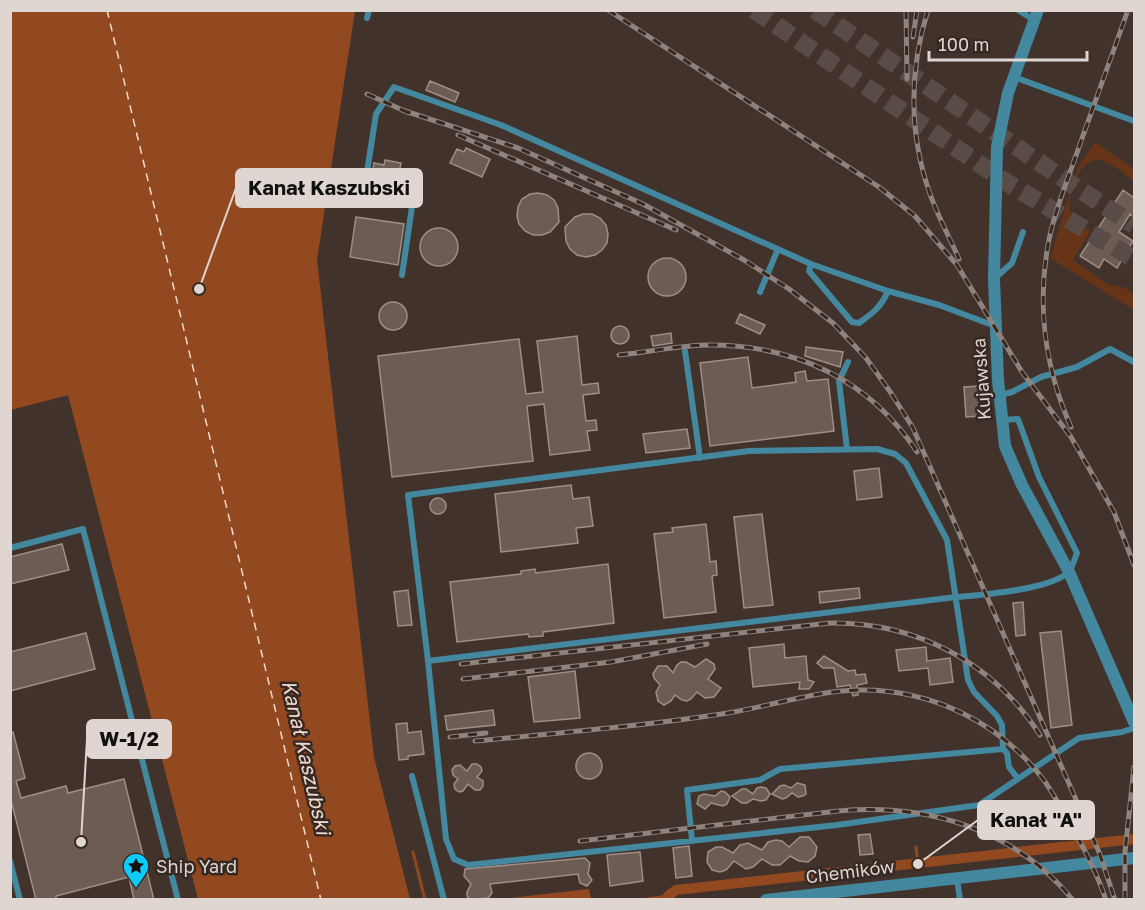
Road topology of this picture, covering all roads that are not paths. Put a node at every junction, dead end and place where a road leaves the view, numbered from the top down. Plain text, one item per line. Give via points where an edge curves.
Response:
1 (369, 10) edge
2 (1018, 10) edge
3 (1036, 15) edge
4 (367, 18) dead end
5 (1014, 77) junction
6 (1134, 121) edge
7 (1023, 232) dead end
8 (778, 249) junction
9 (811, 264) junction
10 (402, 274) dead end
11 (994, 279) junction
12 (888, 291) junction
13 (760, 292) dead end
14 (995, 327) junction
15 (685, 351) dead end
16 (848, 362) dead end
17 (1134, 362) edge
18 (999, 395) junction
19 (1001, 420) junction
20 (847, 449) junction
21 (700, 458) junction
22 (1039, 477) junction
23 (1022, 485) junction
24 (10, 548) edge
25 (1069, 572) junction
26 (956, 597) junction
27 (428, 661) junction
28 (1134, 723) edge
29 (1134, 728) edge
30 (1003, 749) junction
31 (412, 776) dead end
32 (1018, 779) junction
33 (692, 840) junction
34 (1133, 859) edge
35 (10, 861) edge
36 (957, 877) junction
37 (785, 898) edge
38 (20, 900) edge
39 (178, 900) edge
40 (444, 900) edge
41 (766, 900) edge
42 (960, 900) edge

1 - 4 lane
2 - 3 lane
3 - 5 street, Kujawska
5 - 6 lane
5 - 11 street, Kujawska via 997,147
7 - 11 lane via 1012,263
8 - 9 lane
8 - 10 lane via 501,125 394,87 376,114 365,185 414,193
8 - 13 lane
9 - 12 lane
9 - 12 lane via 809,271 852,322 859,323 878,310
11 - 14 street, Kujawska
12 - 14 lane
14 - 18 street, Kujawska
15 - 21 lane
16 - 20 lane via 839,381
17 - 18 lane via 1110,349 1077,366
18 - 19 street, Kujawska
19 - 22 lane via 1018,419
19 - 23 street, Kujawska via 1005,446
20 - 21 lane
20 - 26 lane via 877,449 895,454 906,463 947,540
21 - 27 lane via 408,495
22 - 23 lane
22 - 25 lane via 1077,553
23 - 25 street, Kujawska
24 - 39 lane via 84,529
25 - 26 lane via 1047,583 1012,592
25 - 28 street, Kujawska
26 - 27 lane
26 - 30 lane via 968,680 1002,725
27 - 33 lane via 446,839 454,859 468,865
29 - 32 lane via 1079,738
30 - 32 lane
30 - 33 lane via 780,769 760,780 687,790
31 - 40 lane
32 - 33 lane via 979,805
34 - 36 street, Chemików
35 - 38 lane
36 - 37 street, Chemików
36 - 42 lane
37 - 41 street, Chemików

